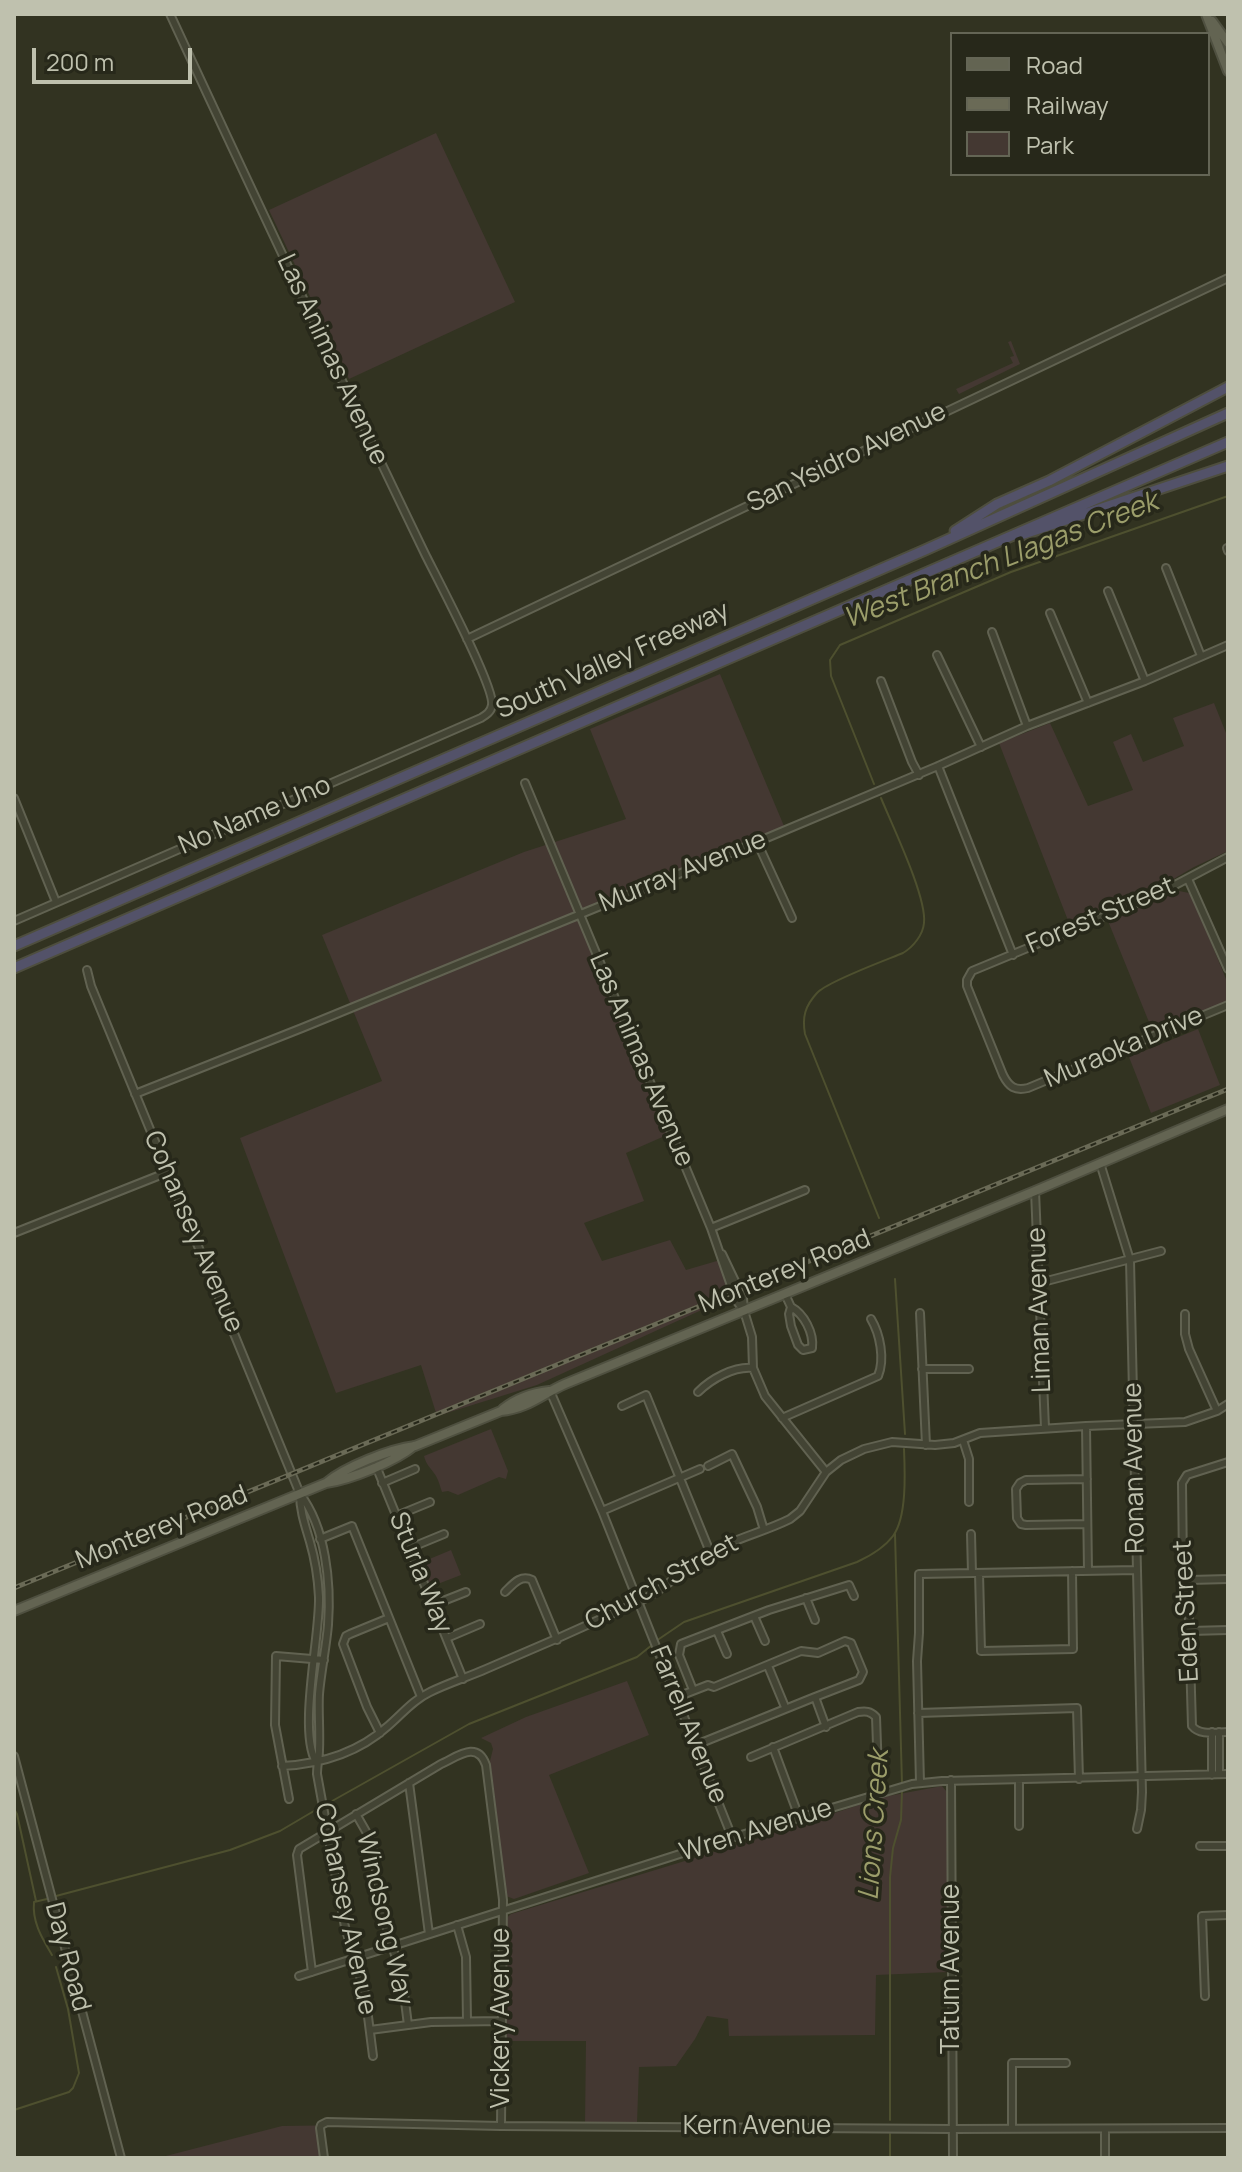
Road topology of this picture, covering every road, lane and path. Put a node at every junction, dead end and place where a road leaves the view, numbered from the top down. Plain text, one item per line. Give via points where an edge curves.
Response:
1 (170, 14) edge
2 (1207, 14) edge
3 (1228, 43) edge
4 (1228, 71) edge
5 (1228, 278) edge
6 (1228, 387) edge
7 (1228, 413) edge
8 (1228, 442) edge
9 (1228, 466) edge
10 (1006, 538) junction
11 (925, 550) junction
12 (1166, 568) dead end
13 (1108, 591) dead end
14 (1050, 613) dead end
15 (992, 632) dead end
16 (467, 639) junction
17 (1228, 645) edge
18 (937, 655) dead end
19 (1201, 656) junction
20 (881, 681) dead end
21 (1145, 681) junction
22 (1088, 703) junction
23 (492, 707) joint
24 (1027, 726) junction
25 (981, 747) junction
26 (938, 766) junction
27 (919, 775) junction
28 (525, 783) dead end
29 (14, 798) edge
30 (757, 842) junction
31 (1228, 857) edge
32 (1188, 879) junction
33 (56, 902) junction
34 (580, 914) junction
35 (792, 918) dead end
36 (14, 921) edge
37 (14, 946) edge
38 (1013, 955) junction
39 (1228, 969) edge
40 (14, 970) edge
41 (87, 970) dead end
42 (1228, 1005) edge
43 (1020, 1090) joint
44 (135, 1094) junction
45 (1228, 1109) edge
46 (1100, 1163) junction
47 (168, 1172) junction
48 (805, 1190) dead end
49 (1035, 1191) junction
50 (711, 1228) junction
51 (14, 1233) edge
52 (1161, 1251) dead end
53 (1130, 1260) junction
54 (1039, 1283) junction
55 (785, 1294) junction
56 (791, 1307) junction
57 (744, 1311) junction
58 (920, 1313) dead end
59 (1185, 1314) dead end
60 (871, 1319) dead end
61 (753, 1368) junction
62 (922, 1369) junction
63 (969, 1369) dead end
64 (550, 1391) junction
65 (698, 1392) dead end
66 (1228, 1404) edge
67 (622, 1406) dead end
68 (1217, 1411) junction
69 (782, 1418) junction
70 (1135, 1424) junction
71 (1086, 1426) junction
72 (1045, 1428) junction
73 (963, 1440) junction
74 (926, 1445) junction
75 (415, 1446) junction
76 (1228, 1462) edge
77 (376, 1466) junction
78 (415, 1469) dead end
79 (826, 1472) junction
80 (680, 1478) junction
81 (1087, 1479) junction
82 (326, 1483) junction
83 (382, 1483) junction
84 (300, 1494) junction
85 (430, 1502) dead end
86 (969, 1502) dead end
87 (602, 1511) junction
88 (396, 1516) junction
89 (1087, 1524) junction
90 (764, 1530) junction
91 (444, 1534) dead end
92 (971, 1534) dead end
93 (320, 1539) junction
94 (410, 1548) junction
95 (710, 1552) junction
96 (1136, 1570) junction
97 (1072, 1571) junction
98 (1088, 1571) junction
99 (976, 1573) junction
100 (1228, 1579) edge
101 (1190, 1580) junction
102 (466, 1592) dead end
103 (505, 1592) dead end
104 (854, 1596) dead end
105 (806, 1598) junction
106 (639, 1602) junction
107 (433, 1605) junction
108 (14, 1611) edge
109 (754, 1616) junction
110 (389, 1618) junction
111 (815, 1620) dead end
112 (480, 1624) dead end
113 (1228, 1630) edge
114 (717, 1631) junction
115 (1190, 1631) junction
116 (447, 1638) junction
117 (557, 1640) junction
118 (765, 1641) dead end
119 (727, 1654) dead end
120 (314, 1659) junction
121 (324, 1660) junction
122 (768, 1666) junction
123 (463, 1679) junction
124 (693, 1690) junction
125 (421, 1697) junction
126 (677, 1697) junction
127 (815, 1697) junction
128 (785, 1707) junction
129 (918, 1713) junction
130 (826, 1727) junction
131 (1215, 1732) junction
132 (1228, 1732) edge
133 (380, 1733) junction
134 (696, 1745) junction
135 (773, 1747) junction
136 (14, 1756) edge
137 (751, 1757) dead end
138 (317, 1762) junction
139 (282, 1766) junction
140 (1215, 1774) junction
141 (1228, 1774) edge
142 (1141, 1777) junction
143 (1079, 1779) junction
144 (951, 1780) junction
145 (1019, 1780) junction
146 (409, 1783) junction
147 (920, 1783) junction
148 (881, 1792) junction
149 (289, 1799) dead end
150 (356, 1814) junction
151 (799, 1817) junction
152 (1019, 1826) dead end
153 (1137, 1829) dead end
154 (328, 1830) junction
155 (732, 1837) junction
156 (1200, 1846) dead end
157 (1228, 1846) edge
158 (503, 1910) junction
159 (1228, 1915) edge
160 (457, 1925) junction
161 (429, 1934) junction
162 (393, 1946) junction
163 (355, 1959) junction
164 (312, 1972) junction
165 (299, 1976) dead end
166 (1205, 1996) dead end
167 (467, 2021) junction
168 (502, 2021) junction
169 (408, 2025) junction
170 (370, 2030) junction
171 (373, 2056) dead end
172 (1066, 2063) dead end
173 (501, 2126) junction
174 (1228, 2128) edge
175 (953, 2129) junction
176 (1012, 2129) junction
177 (1105, 2129) junction
178 (121, 2158) edge
179 (324, 2158) edge
180 (953, 2158) edge
181 (1105, 2158) edge

1 - 16 street, Las Animas Avenue
2 - 3 main road
2 - 4 main road
5 - 16 street, San Ysidro Avenue
6 - 11 highway via 997,504
7 - 11 highway, South Valley Freeway
8 - 10 highway, South Valley Freeway
9 - 10 highway
10 - 40 highway, South Valley Freeway
11 - 37 highway, South Valley Freeway
12 - 19 street
13 - 21 street
14 - 22 street
15 - 24 street
16 - 23 street, Las Animas Avenue
17 - 19 street, Murray Avenue
18 - 25 street
19 - 21 street, Murray Avenue
20 - 27 street
21 - 22 street, Murray Avenue
22 - 24 street, Murray Avenue
23 - 33 street, No Name Uno via 481,718
24 - 25 street, Murray Avenue
25 - 26 street, Murray Avenue
26 - 27 street, Murray Avenue
26 - 38 street
27 - 30 street, Murray Avenue
28 - 34 street, Las Animas Avenue
29 - 33 street
30 - 34 street, Murray Avenue
30 - 35 street
31 - 32 street, Forest Street
32 - 38 street, Forest Street
32 - 39 street
33 - 36 street, No Name Uno
34 - 44 street, Murray Avenue
34 - 50 street, Las Animas Avenue
38 - 43 street, Forest Street via 972,971 967,986 1003,1075
41 - 44 street, Cohansey Avenue
42 - 43 street, Muraoka Drive
44 - 47 street, Cohansey Avenue
45 - 46 main road, Monterey Road
46 - 49 main road, Monterey Road
46 - 53 street, Ronan Avenue
47 - 51 street
47 - 84 street, Cohansey Avenue
48 - 50 street
49 - 54 street, Liman Avenue
49 - 55 main road, Monterey Road
50 - 57 street, Las Animas Avenue
52 - 53 street
53 - 54 street
53 - 70 street, Ronan Avenue
54 - 72 street, Liman Avenue
55 - 56 street
55 - 57 main road, Monterey Road
56 - 56 street via 798,1345 812,1348 801,1314
57 - 61 street, Las Animas Avenue
57 - 64 main road, Monterey Road
58 - 62 street
59 - 68 street via 1189,1349
60 - 69 street via 879,1332 878,1376
61 - 65 street via 726,1374
61 - 69 street
62 - 63 street
62 - 74 street
64 - 75 main road, Monterey Road via 517,1400
64 - 87 street, Farrell Avenue
66 - 68 street, Church Street
67 - 80 street via 646,1395
68 - 70 street, Church Street via 1185,1422
69 - 79 street
70 - 71 street, Church Street
70 - 96 street, Ronan Avenue
71 - 72 street, Church Street
71 - 81 street
72 - 73 street, Church Street via 980,1433
73 - 74 street, Church Street
73 - 86 street via 969,1459
74 - 79 street, Church Street via 892,1442 864,1449
75 - 77 main road, Monterey Road
75 - 82 main road, Monterey Road via 401,1447
76 - 101 street, Eden Street via 1187,1475 1182,1483 1183,1567
77 - 82 main road, Monterey Road
77 - 83 street, Sturla Way
78 - 83 street
79 - 90 street, Church Street via 800,1511
80 - 87 street
80 - 90 street via 732,1454
80 - 95 street
81 - 89 street
81 - 89 street via 1026,1480 1016,1489 1021,1524
82 - 84 main road, Monterey Road
83 - 88 street, Sturla Way
84 - 93 street, Cohansey Avenue
84 - 108 main road, Monterey Road
84 - 120 street, Cohansey Avenue via 319,1596
85 - 88 street
87 - 106 street, Farrell Avenue
88 - 94 street, Sturla Way
89 - 98 street
90 - 95 street, Church Street
91 - 94 street
92 - 99 street
93 - 110 street via 352,1526
93 - 121 street, Cohansey Avenue via 329,1595
94 - 107 street, Sturla Way
95 - 106 street, Church Street
96 - 98 street
96 - 142 street, Ronan Avenue
97 - 98 street
97 - 99 street
97 - 99 street via 1073,1649 981,1651
99 - 129 street via 919,1574
100 - 101 street
101 - 115 street, Eden Street
102 - 107 street
103 - 117 street via 515,1581 532,1580
104 - 105 street via 849,1585
105 - 109 street
105 - 111 street
106 - 117 street, Church Street
106 - 126 street, Farrell Avenue
107 - 116 street, Sturla Way
109 - 114 street
109 - 118 street
110 - 125 street
110 - 133 street via 346,1636 343,1644
112 - 116 street
113 - 115 street
114 - 119 street
114 - 124 street via 681,1644 679,1655
115 - 131 street, Eden Street via 1192,1726
116 - 123 street, Sturla Way
117 - 123 street, Church Street
120 - 121 street
120 - 138 street, Cohansey Avenue via 310,1726
120 - 139 street via 276,1656 275,1725
121 - 138 street, Cohansey Avenue
122 - 124 street
122 - 127 street via 801,1651 818,1653 851,1643 863,1672 859,1680
122 - 128 street
123 - 125 street, Church Street
124 - 126 street
125 - 133 street, Church Street
126 - 134 street, Farrell Avenue
127 - 128 street
127 - 130 street
128 - 134 street
129 - 143 street via 1077,1708
129 - 147 street
130 - 135 street
130 - 148 street via 872,1712
131 - 132 street
131 - 140 street
133 - 138 street, Church Street via 343,1755
134 - 155 street, Farrell Avenue
135 - 137 street
135 - 151 street
136 - 178 street, Day Road
138 - 139 street, Church Street
138 - 154 street, Cohansey Avenue
139 - 149 street
140 - 141 street, Wren Avenue
140 - 142 street, Wren Avenue
142 - 143 street, Wren Avenue
142 - 153 street, Ronan Avenue
143 - 145 street, Wren Avenue
144 - 145 street, Wren Avenue
144 - 147 street, Wren Avenue
144 - 175 street, Tatum Avenue
145 - 152 street
146 - 150 street
146 - 158 street, Vickery Avenue via 464,1753 483,1758
146 - 161 street
147 - 148 street, Wren Avenue
148 - 151 street, Wren Avenue
150 - 154 street
150 - 162 street, Windsong Way via 372,1846
151 - 155 street, Wren Avenue
154 - 163 street, Cohansey Avenue
154 - 164 street via 297,1852
155 - 158 street, Wren Avenue
156 - 157 street
158 - 160 street, Wren Avenue
158 - 168 street, Vickery Avenue
159 - 166 street via 1202,1916
160 - 161 street, Wren Avenue
160 - 167 street via 466,1957
161 - 162 street, Wren Avenue
162 - 163 street, Wren Avenue
162 - 169 street, Windsong Way
163 - 164 street, Wren Avenue
163 - 170 street, Cohansey Avenue
164 - 165 street, Wren Avenue
167 - 168 street
167 - 169 street
168 - 173 street, Vickery Avenue
169 - 170 street
170 - 171 street, Cohansey Avenue
172 - 176 street via 1012,2063
173 - 175 street, Kern Avenue
173 - 179 street, Kern Avenue via 327,2122 320,2128
174 - 177 street, Kern Avenue
175 - 176 street, Kern Avenue
175 - 180 street, Tatum Avenue
176 - 177 street, Kern Avenue
177 - 181 street

